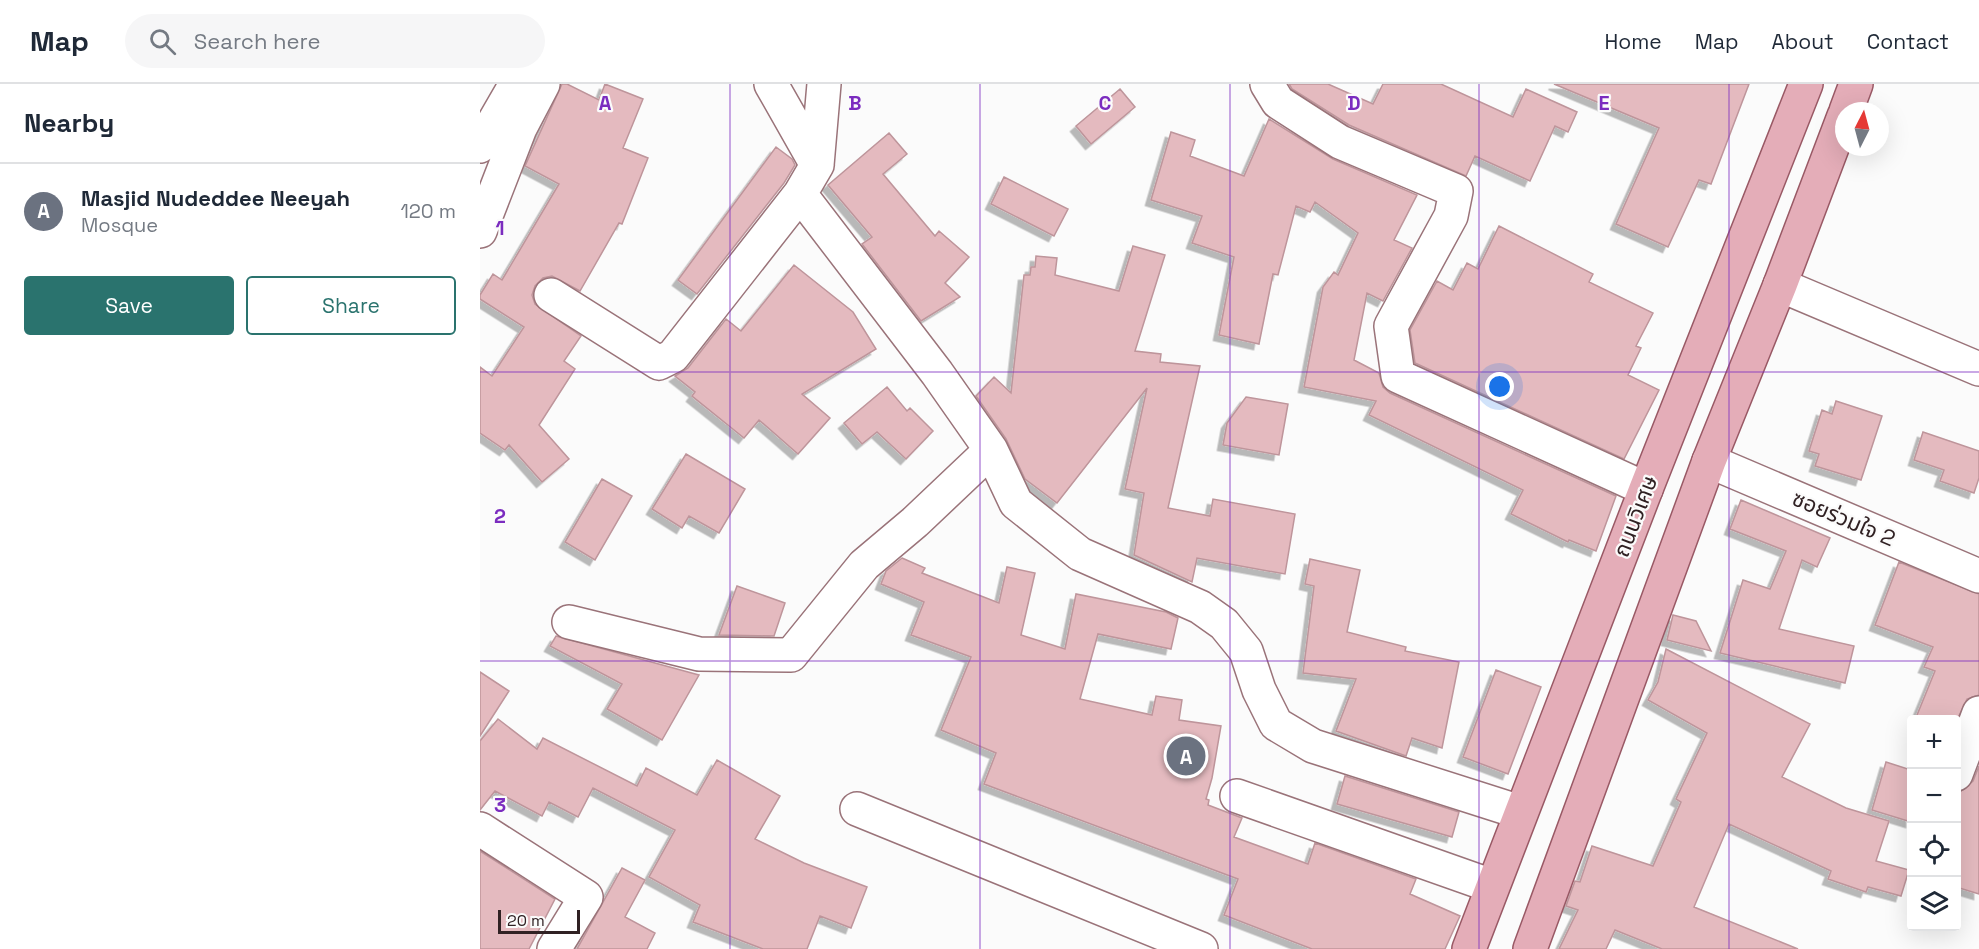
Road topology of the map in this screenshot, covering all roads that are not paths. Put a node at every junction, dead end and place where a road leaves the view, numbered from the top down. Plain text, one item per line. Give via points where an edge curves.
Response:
1 (516, 84) edge
2 (543, 84) edge
3 (771, 84) edge
4 (824, 84) edge
5 (1267, 84) edge
6 (1806, 84) edge
7 (1856, 84) edge
8 (1849, 102) edge
9 (1835, 140) edge
10 (480, 146) edge
11 (817, 165) junction
12 (800, 194) junction
13 (480, 231) edge
14 (1780, 285) junction
15 (551, 295) dead end
16 (1979, 369) edge
17 (991, 450) junction
18 (1709, 460) junction
19 (1646, 489) junction
20 (1979, 576) edge
21 (568, 622) dead end
22 (1979, 713) edge
23 (1958, 769) edge
24 (1237, 796) dead end
25 (857, 809) dead end
26 (1520, 812) junction
27 (480, 830) edge
28 (1492, 886) junction
29 (554, 949) edge
30 (1201, 949) edge
31 (1469, 949) edge
32 (1530, 949) edge

1 - 10 street
2 - 13 street via 520,128
3 - 11 street
4 - 11 street
5 - 19 street via 1278,102 1340,142 1456,191 1451,216 1391,327 1398,376
6 - 19 main road, ถนนวิเศษ
7 - 8 main road
9 - 14 main road
11 - 12 street
12 - 15 street via 674,356 658,363
12 - 17 street
14 - 16 street
14 - 18 main road
17 - 21 street via 864,565 792,655 699,654
17 - 26 street via 1016,503 1065,543 1080,554 1200,607 1224,624 1246,651 1276,724 1313,746
18 - 20 street, ซอยร่วมใจ 2
18 - 32 main road
19 - 26 main road, ถนนวิเศษ
22 - 23 street
24 - 28 street
25 - 30 street
26 - 28 main road, ถนนวิเศษ
27 - 29 street via 586,897
28 - 31 main road, ถนนวิเศษ

